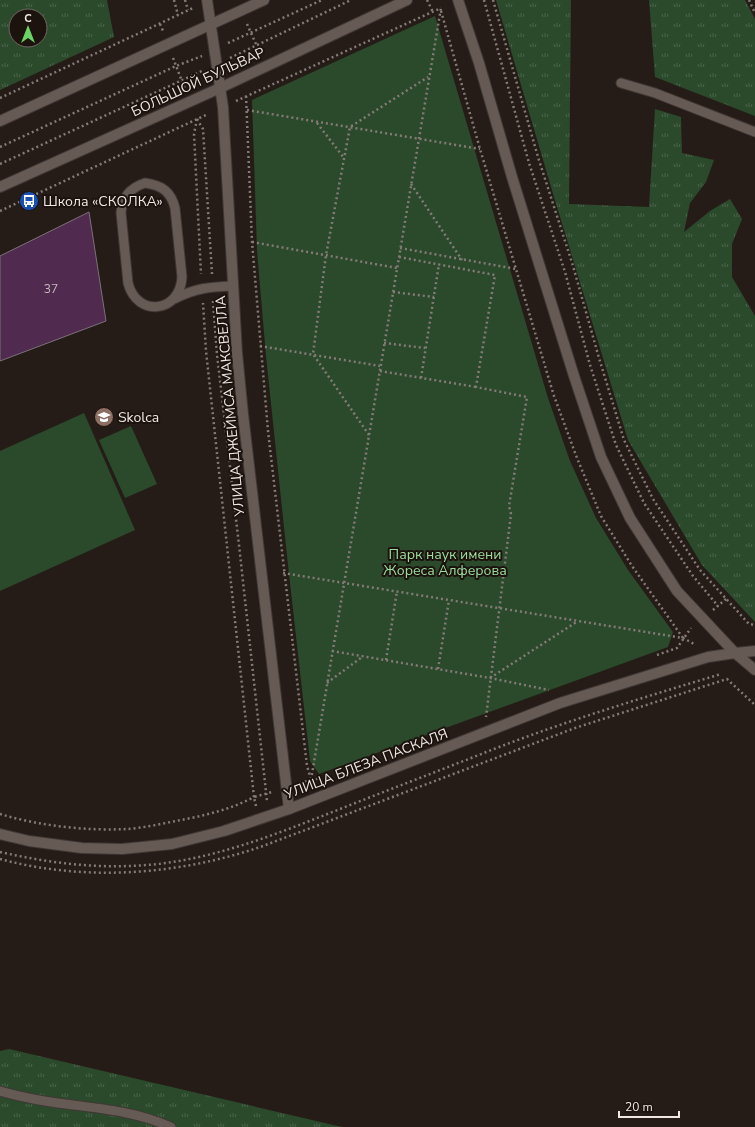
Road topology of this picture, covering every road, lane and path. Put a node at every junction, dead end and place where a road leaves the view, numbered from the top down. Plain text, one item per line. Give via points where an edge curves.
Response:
1 (174, 0) edge
2 (185, 0) edge
3 (264, 0) edge
4 (322, 0) edge
5 (351, 0) edge
6 (407, 0) edge
7 (427, 0) edge
8 (458, 0) edge
9 (484, 0) edge
10 (493, 0) edge
11 (748, 0) edge
12 (207, 1) edge
13 (188, 10) junction
14 (241, 10) junction
15 (433, 12) junction
16 (755, 13) edge
17 (178, 15) junction
18 (210, 25) junction
19 (251, 33) junction
20 (227, 44) dead end
21 (257, 46) junction
22 (198, 57) dead end
23 (216, 64) junction
24 (266, 66) junction
25 (429, 77) junction
26 (621, 83) dead end
27 (274, 84) junction
28 (220, 88) junction
29 (246, 96) junction
30 (0, 98) edge
31 (223, 107) junction
32 (247, 110) junction
33 (197, 119) junction
34 (0, 121) edge
35 (317, 122) junction
36 (350, 128) junction
37 (755, 132) edge
38 (418, 139) junction
39 (0, 148) edge
40 (480, 149) dead end
41 (344, 158) junction
42 (0, 164) edge
43 (411, 184) junction
44 (0, 188) edge
45 (0, 211) edge
46 (252, 242) junction
47 (400, 248) junction
48 (326, 255) junction
49 (399, 257) junction
50 (462, 260) junction
51 (439, 264) junction
52 (397, 268) junction
53 (516, 269) dead end
54 (233, 286) junction
55 (213, 287) junction
56 (202, 288) junction
57 (393, 292) junction
58 (434, 297) junction
59 (173, 300) junction
60 (384, 343) junction
61 (260, 346) junction
62 (425, 348) junction
63 (313, 354) junction
64 (380, 366) junction
65 (380, 371) junction
66 (421, 378) junction
67 (476, 387) junction
68 (369, 435) junction
69 (284, 573) junction
70 (344, 583) junction
71 (397, 591) junction
72 (449, 600) junction
73 (718, 606) dead end
74 (499, 608) junction
75 (578, 620) junction
76 (755, 625) edge
77 (683, 638) dead end
78 (332, 651) junction
79 (755, 651) edge
80 (735, 653) junction
81 (362, 656) junction
82 (386, 660) junction
83 (438, 669) junction
84 (755, 670) edge
85 (721, 674) dead end
86 (490, 678) junction
87 (327, 683) junction
88 (550, 691) dead end
89 (755, 705) edge
90 (486, 719) dead end
91 (289, 809) junction
92 (0, 814) edge
93 (269, 816) junction
94 (0, 834) edge
95 (0, 859) edge
96 (0, 1091) edge
97 (171, 1127) edge

1 - 17 path
2 - 13 path
3 - 14 street
4 - 19 path
5 - 21 path
6 - 24 street, БОЛЬШОЙ БУЛЬВАР
7 - 15 path
8 - 80 street via 601,457 630,518 677,591
9 - 73 path via 529,163 565,272 590,365 616,445 644,503 693,576
10 - 76 path via 624,440 653,499 700,570 749,624
11 - 16 path
12 - 13 path
12 - 18 street, УЛИЦА ДЖЕЙМСА МАКСВЕЛЛА
13 - 17 path
14 - 18 street
14 - 19 path
15 - 25 path via 440,8
15 - 27 path
17 - 30 path
18 - 23 street, УЛИЦА ДЖЕЙМСА МАКСВЕЛЛА
18 - 34 street
19 - 20 path
19 - 21 path
21 - 23 path
21 - 24 path
22 - 39 path
23 - 28 street, УЛИЦА ДЖЕЙМСА МАКСВЕЛЛА
23 - 42 path
24 - 27 path
24 - 28 street, БОЛЬШОЙ БУЛЬВАР
25 - 36 path
25 - 38 path
26 - 37 lane via 655,93
27 - 29 path
28 - 31 street, УЛИЦА ДЖЕЙМСА МАКСВЕЛЛА
28 - 44 street, БОЛЬШОЙ БУЛЬВАР
29 - 31 path
29 - 32 path
31 - 33 path
31 - 54 street, УЛИЦА ДЖЕЙМСА МАКСВЕЛЛА
32 - 35 path
32 - 46 path
33 - 45 path
33 - 55 path via 203,129
33 - 56 path via 194,134
35 - 36 path
35 - 41 path
36 - 38 path
36 - 41 path
38 - 40 path
38 - 43 path
41 - 48 path
43 - 47 path
43 - 50 path
46 - 48 path
46 - 61 path
47 - 49 path
47 - 50 path
48 - 52 path
48 - 63 path
49 - 51 path
49 - 52 path
50 - 53 path
51 - 58 path
51 - 67 path via 495,275
52 - 57 path
54 - 55 lane
54 - 91 street, УЛИЦА ДЖЕЙМСА МАКСВЕЛЛА via 243,414
55 - 56 lane
55 - 93 path via 217,354
56 - 59 lane
56 - 92 path via 206,351 254,798 240,805 193,818 128,829 45,825
57 - 58 path
57 - 60 path
58 - 62 path
59 - 59 lane via 182,286 173,200 162,187 154,184 137,186 124,197 121,205 130,291 141,303 149,306 158,307
60 - 62 path
60 - 64 path
61 - 63 path
61 - 69 path
62 - 66 path
63 - 64 path
63 - 68 path
64 - 65 path
65 - 66 path
65 - 68 path
66 - 67 path
67 - 74 path via 527,397 509,506 511,514
68 - 70 path
69 - 70 path
69 - 87 path via 306,766 311,780
70 - 71 path
70 - 78 path
71 - 72 path
71 - 82 path
72 - 74 path
72 - 83 path
74 - 75 path
74 - 86 path
75 - 77 path
75 - 86 path
78 - 81 path
78 - 87 path
79 - 80 street, УЛИЦА БЛЕЗА ПАСКАЛЯ
80 - 84 street
80 - 91 street, УЛИЦА БЛЕЗА ПАСКАЛЯ via 708,657 560,703
81 - 82 path
81 - 87 path
82 - 83 path
83 - 86 path
85 - 93 path via 573,720 272,835
86 - 88 path
86 - 90 path
89 - 95 path via 727,679 575,728 270,843 209,862 175,868 100,873 54,870
91 - 93 street, УЛИЦА БЛЕЗА ПАСКАЛЯ
93 - 94 street, УЛИЦА БЛЕЗА ПАСКАЛЯ via 172,844 122,849 82,848 29,841
96 - 97 lane via 139,1115

